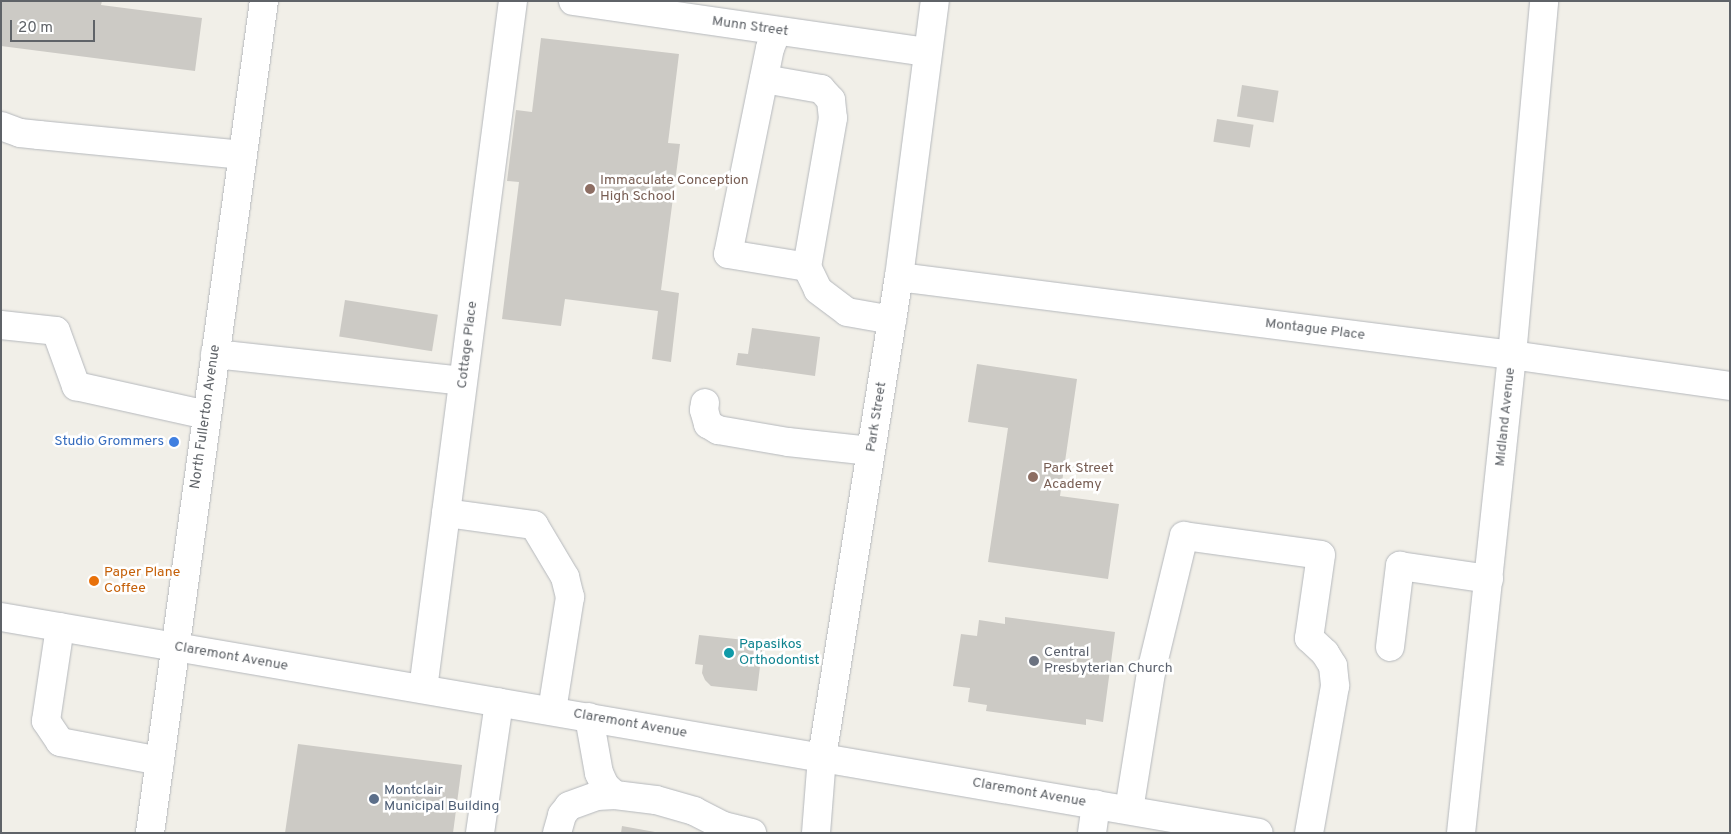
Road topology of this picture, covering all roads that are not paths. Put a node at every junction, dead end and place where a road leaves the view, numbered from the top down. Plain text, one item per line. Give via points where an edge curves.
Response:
1 (264, 1) edge
2 (513, 1) edge
3 (573, 1) edge
4 (935, 1) edge
5 (1544, 1) edge
6 (777, 31) junction
7 (927, 52) junction
8 (764, 79) junction
9 (1, 126) edge
10 (243, 155) junction
11 (807, 267) junction
12 (899, 277) junction
13 (892, 320) junction
14 (1, 325) edge
15 (215, 354) junction
16 (1512, 355) junction
17 (463, 381) junction
18 (1730, 386) edge
19 (705, 403) dead end
20 (207, 415) junction
21 (871, 451) junction
22 (446, 513) junction
23 (1488, 579) junction
24 (1, 617) edge
25 (60, 627) junction
26 (1390, 646) dead end
27 (174, 648) junction
28 (423, 689) junction
29 (499, 702) junction
30 (552, 711) junction
31 (589, 718) junction
32 (822, 757) junction
33 (160, 761) junction
34 (615, 796) junction
35 (1096, 804) junction
36 (1128, 810) junction
37 (1212, 829) edge
38 (150, 833) edge
39 (480, 833) edge
40 (556, 833) edge
41 (752, 833) edge
42 (816, 833) edge
43 (1092, 833) edge
44 (1259, 833) edge
45 (1309, 833) edge
46 (1462, 833) edge

1 - 10 street, North Fullerton Avenue
2 - 17 street, Cottage Place
3 - 6 street, Munn Street
4 - 7 street, Park Street
5 - 16 street, Midland Avenue
6 - 7 street, Munn Street
6 - 8 street
7 - 12 street, Park Street
8 - 11 street via 821,89 831,100 833,118
8 - 11 street via 728,254
9 - 10 street via 30,134
10 - 15 street, North Fullerton Avenue
11 - 13 street via 818,290 847,312
12 - 13 street, Park Street
12 - 16 street, Montague Place
13 - 21 street, Park Street
14 - 20 street via 56,331 76,386
15 - 17 street
15 - 20 street, North Fullerton Avenue
16 - 18 street, Montague Place
16 - 23 street, Midland Avenue
17 - 22 street, Cottage Place
19 - 21 street via 708,424 718,430
20 - 27 street, North Fullerton Avenue
21 - 32 street, Park Street
22 - 28 street, Cottage Place
22 - 30 street via 534,525 565,577 570,597
23 - 26 street via 1400,566
23 - 46 street, Midland Avenue
24 - 25 street, Claremont Avenue
25 - 27 street, Claremont Avenue
25 - 33 street via 46,721 60,742
27 - 28 street, Claremont Avenue
27 - 33 street, North Fullerton Avenue
28 - 29 street, Claremont Avenue
29 - 30 street, Claremont Avenue
29 - 39 street
30 - 31 street, Claremont Avenue
31 - 32 street, Claremont Avenue
31 - 34 street via 601,780
32 - 35 street, Claremont Avenue
32 - 42 street, Park Street
33 - 38 street, North Fullerton Avenue
34 - 40 street via 597,796 569,806 562,814
34 - 41 street via 656,800
35 - 36 street, Claremont Avenue
35 - 43 street
36 - 37 street, Claremont Avenue
36 - 45 street via 1151,672 1184,536 1321,555 1309,638 1333,666 1336,686
37 - 44 street, Claremont Avenue

